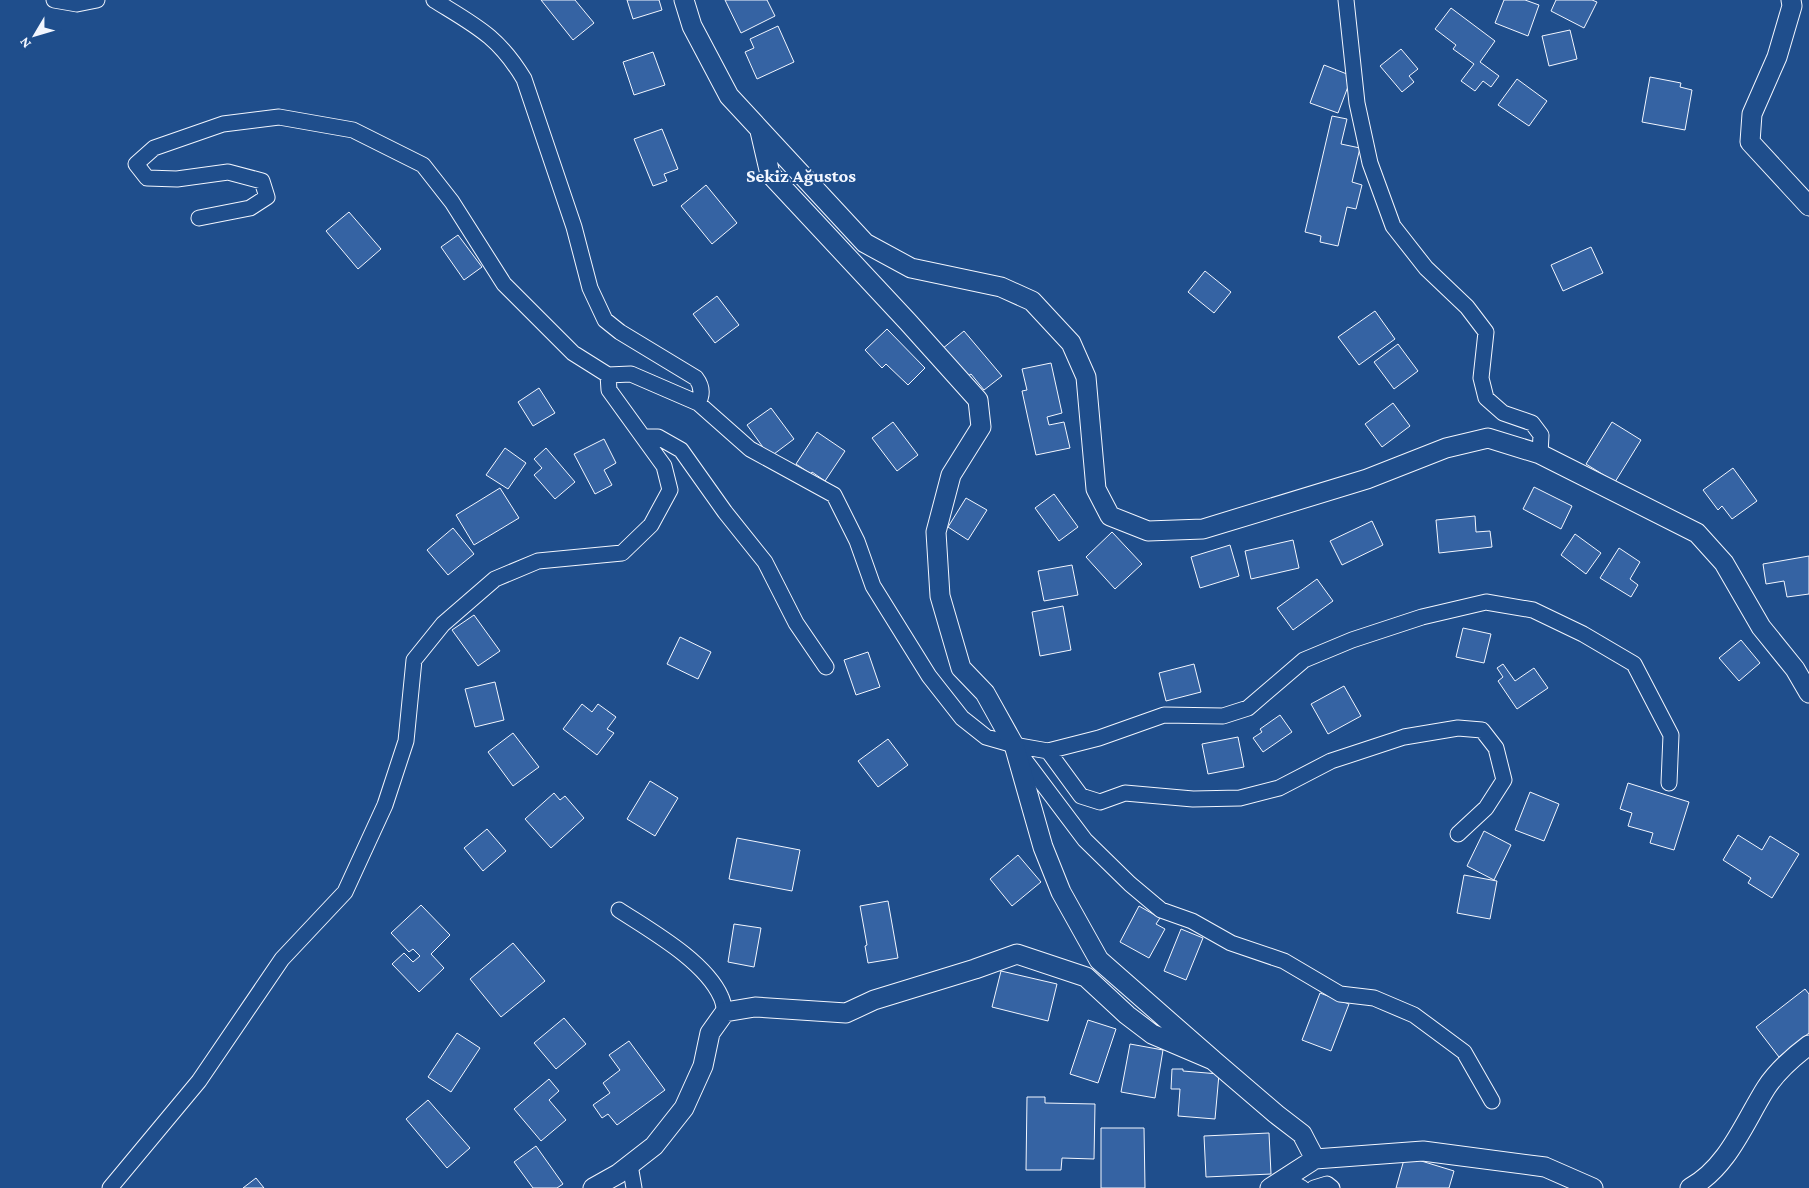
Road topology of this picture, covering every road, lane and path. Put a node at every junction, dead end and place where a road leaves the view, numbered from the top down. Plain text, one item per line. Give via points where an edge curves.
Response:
1 (54, 0) edge
2 (97, 0) edge
3 (434, 0) edge
4 (684, 0) edge
5 (1346, 0) edge
6 (1791, 0) edge
7 (760, 130) junction
8 (1809, 206) edge
9 (199, 218) dead end
10 (608, 375) junction
11 (698, 403) junction
12 (643, 437) junction
13 (1540, 454) junction
14 (826, 667) dead end
15 (1809, 693) edge
16 (1014, 745) junction
17 (1048, 751) junction
18 (1668, 783) dead end
19 (1458, 834) dead end
20 (619, 910) dead end
21 (725, 1012) junction
22 (1809, 1045) edge
23 (1213, 1060) junction
24 (1492, 1101) dead end
25 (1315, 1159) junction
26 (630, 1165) junction
27 (1277, 1183) edge
28 (110, 1188) edge
29 (594, 1188) edge
30 (634, 1188) edge
31 (1302, 1188) edge
32 (1314, 1188) edge
33 (1332, 1188) edge
34 (1593, 1188) edge
35 (1690, 1188) edge

1 - 2 street via 77,4
3 - 11 street via 482,29 499,45 524,80 574,227 590,288 605,320 696,378 702,390
4 - 7 street via 692,26 729,96
5 - 13 street via 1357,103 1370,162 1393,226 1426,268 1467,307 1486,332 1481,378 1486,398 1503,413 1532,423 1541,435
6 - 8 street via 1777,57 1752,114 1750,142
7 - 13 street via 865,243 911,268 1001,287 1032,302 1071,343 1086,376 1096,489 1110,516 1148,531 1203,529 1367,479 1446,448 1488,438
7 - 16 street via 770,174 978,400 981,427 951,475 936,532 940,596 962,668 985,693
9 - 10 street via 250,208 267,196 262,181 228,172 177,179 147,178 136,164 154,148 223,124 279,117 353,130 423,165 452,202 504,284 574,353
10 - 11 street via 631,374
10 - 12 street via 609,390
11 - 16 street via 750,449 834,495 857,541 873,586 929,676 962,718 986,737
12 - 14 street via 658,437 681,450 765,562 796,623
12 - 28 street via 664,466 670,490 651,525 622,553 538,561 495,579 443,624 414,660 406,741 385,804 345,892 282,959 199,1081
13 - 15 street via 1697,533 1724,563 1761,627 1795,669
16 - 17 street
16 - 23 street via 1043,847 1061,892 1099,960
16 - 24 street via 1085,840 1161,910 1192,921 1231,943 1284,961 1340,994 1374,998 1414,1016 1464,1052
17 - 18 street via 1099,738 1164,715 1223,716 1248,708 1304,660 1422,617 1486,602 1533,610 1634,664 1671,735
17 - 19 street via 1081,796 1100,802 1125,793 1193,799 1240,798 1280,788 1331,761 1404,737 1458,728 1482,730 1496,748 1504,780 1486,808
20 - 21 street via 671,944 706,974 722,997
21 - 23 street via 755,1007 846,1013 874,1000 1018,954 1086,977 1152,1034
21 - 26 street via 710,1032 703,1066 684,1108 654,1146
22 - 35 street via 1792,1057 1767,1087 1726,1156
23 - 25 street via 1302,1134
25 - 27 street
25 - 34 street via 1423,1152 1545,1166
26 - 29 street
26 - 30 street
27 - 31 street
32 - 33 street via 1327,1184

